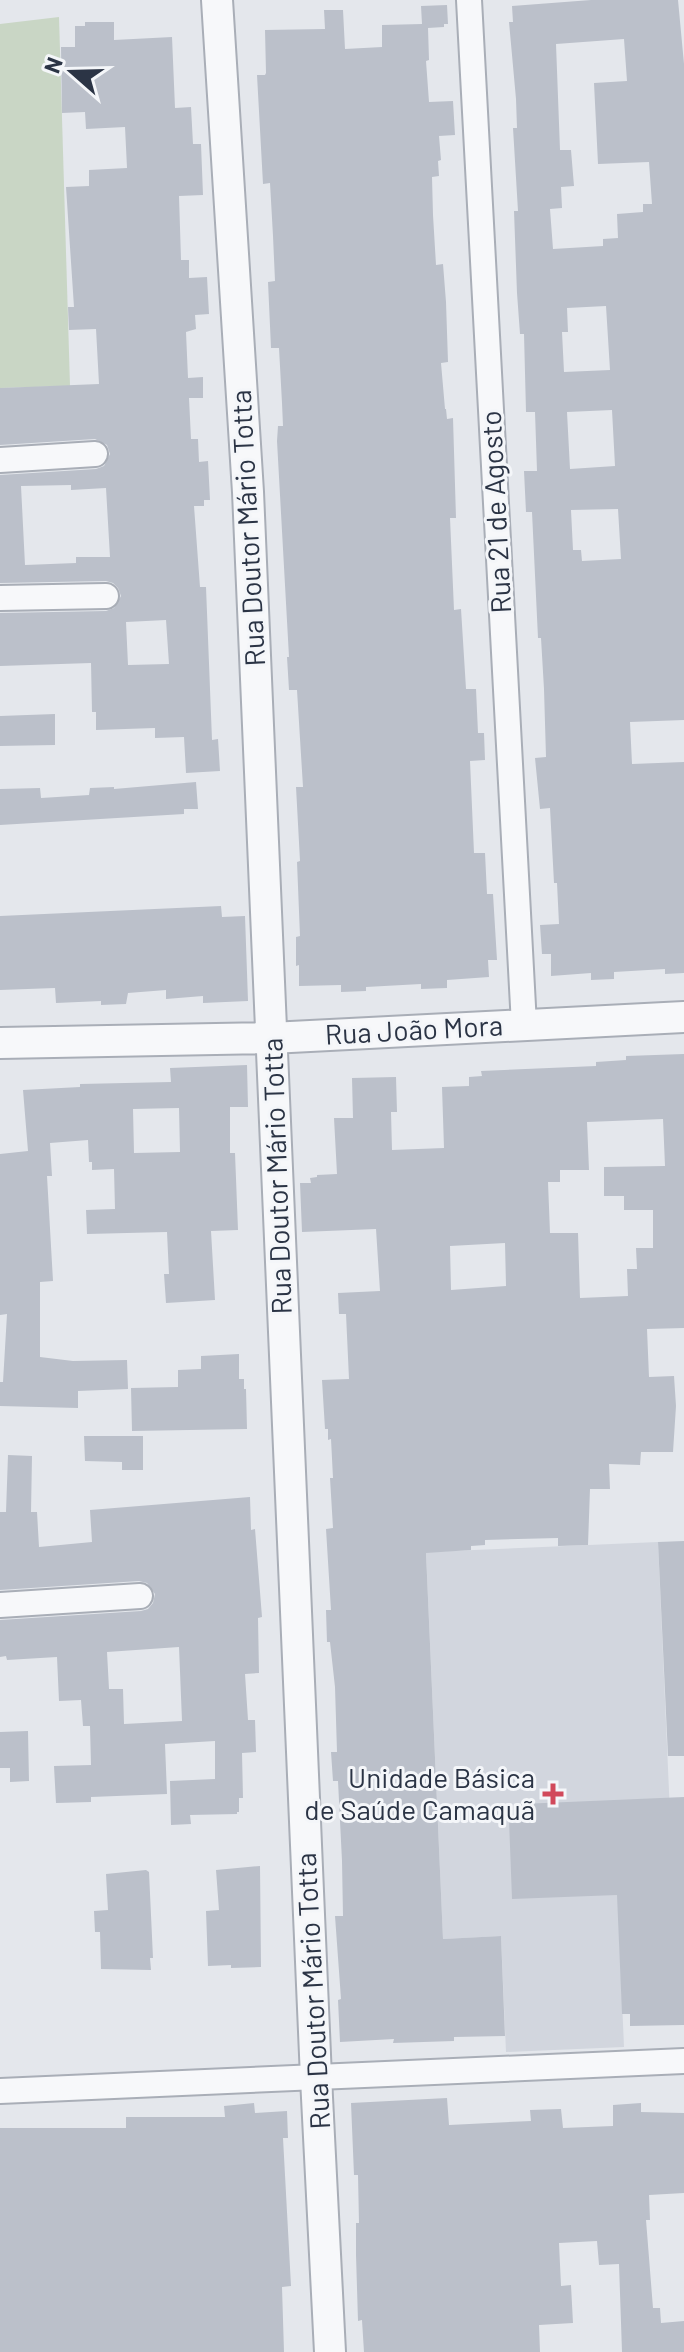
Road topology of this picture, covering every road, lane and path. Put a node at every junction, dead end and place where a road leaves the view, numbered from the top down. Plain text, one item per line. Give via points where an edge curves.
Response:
1 (217, 0) edge
2 (469, 0) edge
3 (95, 454) dead end
4 (0, 460) edge
5 (106, 596) dead end
6 (0, 598) edge
7 (684, 1017) edge
8 (524, 1025) junction
9 (271, 1038) junction
10 (0, 1043) edge
11 (140, 1596) dead end
12 (0, 1605) edge
13 (684, 2061) edge
14 (316, 2078) junction
15 (0, 2091) edge
16 (330, 2352) edge

1 - 9 street, Rua Doutor Mário Totta via 248,492
2 - 8 street, Rua 21 de Agosto
3 - 4 street
5 - 6 street
7 - 8 street, Rua João Mora
8 - 9 street, Rua João Mora
9 - 10 street, Rua João Mora
9 - 14 street, Rua Doutor Mário Totta
11 - 12 street
13 - 14 street
14 - 15 street
14 - 16 street, Rua Doutor Mário Totta

